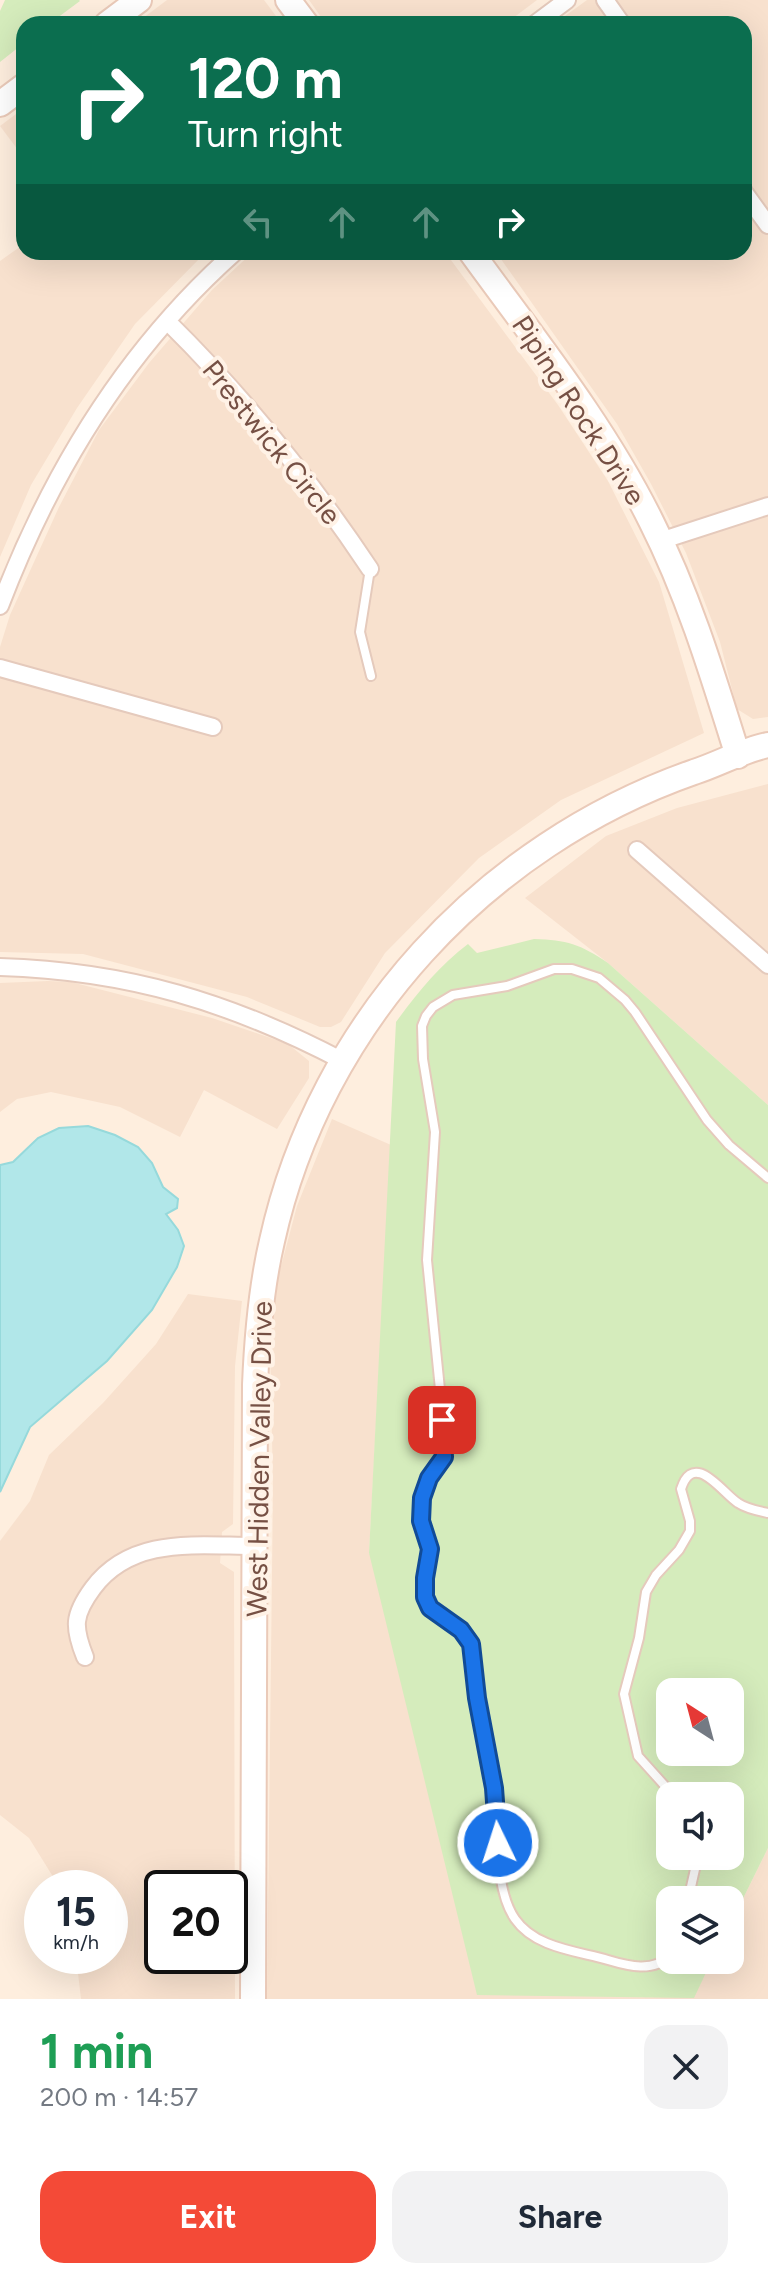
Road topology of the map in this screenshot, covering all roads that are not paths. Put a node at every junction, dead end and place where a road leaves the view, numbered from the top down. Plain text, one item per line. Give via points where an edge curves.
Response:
1 (139, 0) edge
2 (567, 0) edge
3 (118, 16) edge
4 (546, 16) edge
5 (752, 203) edge
6 (768, 225) edge
7 (227, 260) edge
8 (477, 260) edge
9 (167, 321) junction
10 (768, 506) edge
11 (660, 541) junction
12 (370, 569) joint
13 (0, 606) edge
14 (0, 668) edge
15 (371, 676) dead end
16 (213, 727) dead end
17 (768, 745) edge
18 (738, 756) junction
19 (637, 850) dead end
20 (768, 965) edge
21 (0, 967) edge
22 (343, 1061) junction
23 (768, 1178) edge
24 (768, 1513) edge
25 (254, 1546) junction
26 (85, 1657) dead end
27 (661, 1782) edge
28 (656, 1964) edge
29 (253, 1999) edge

1 - 3 street
2 - 4 street
5 - 6 street
7 - 9 street
8 - 11 street, Piping Rock Drive via 592,419
9 - 12 street, Prestwick Circle via 291,457
9 - 13 street via 67,459
10 - 11 street
11 - 18 street, Piping Rock Drive via 699,631
12 - 15 lane via 360,632
14 - 16 street
17 - 18 street, West Hidden Valley Drive
18 - 22 street, West Hidden Valley Drive via 618,802 510,871 418,956
19 - 20 street
21 - 22 street via 93,974 193,997 270,1025
22 - 25 street, West Hidden Valley Drive via 319,1105 287,1187 263,1287 255,1385
23 - 28 lane via 720,1136 635,1012 599,978 554,969 507,986 453,995 426,1016 423,1059 435,1132 427,1260 446,1449 422,1498 421,1521 430,1549 425,1597 430,1608 471,1644 502,1878 517,1921 547,1943 629,1965
24 - 27 lane via 738,1503 704,1475 686,1478 681,1489 690,1531 646,1592 626,1683 638,1756
25 - 26 street via 167,1546 113,1567 80,1611 75,1631
25 - 29 street, West Hidden Valley Drive

